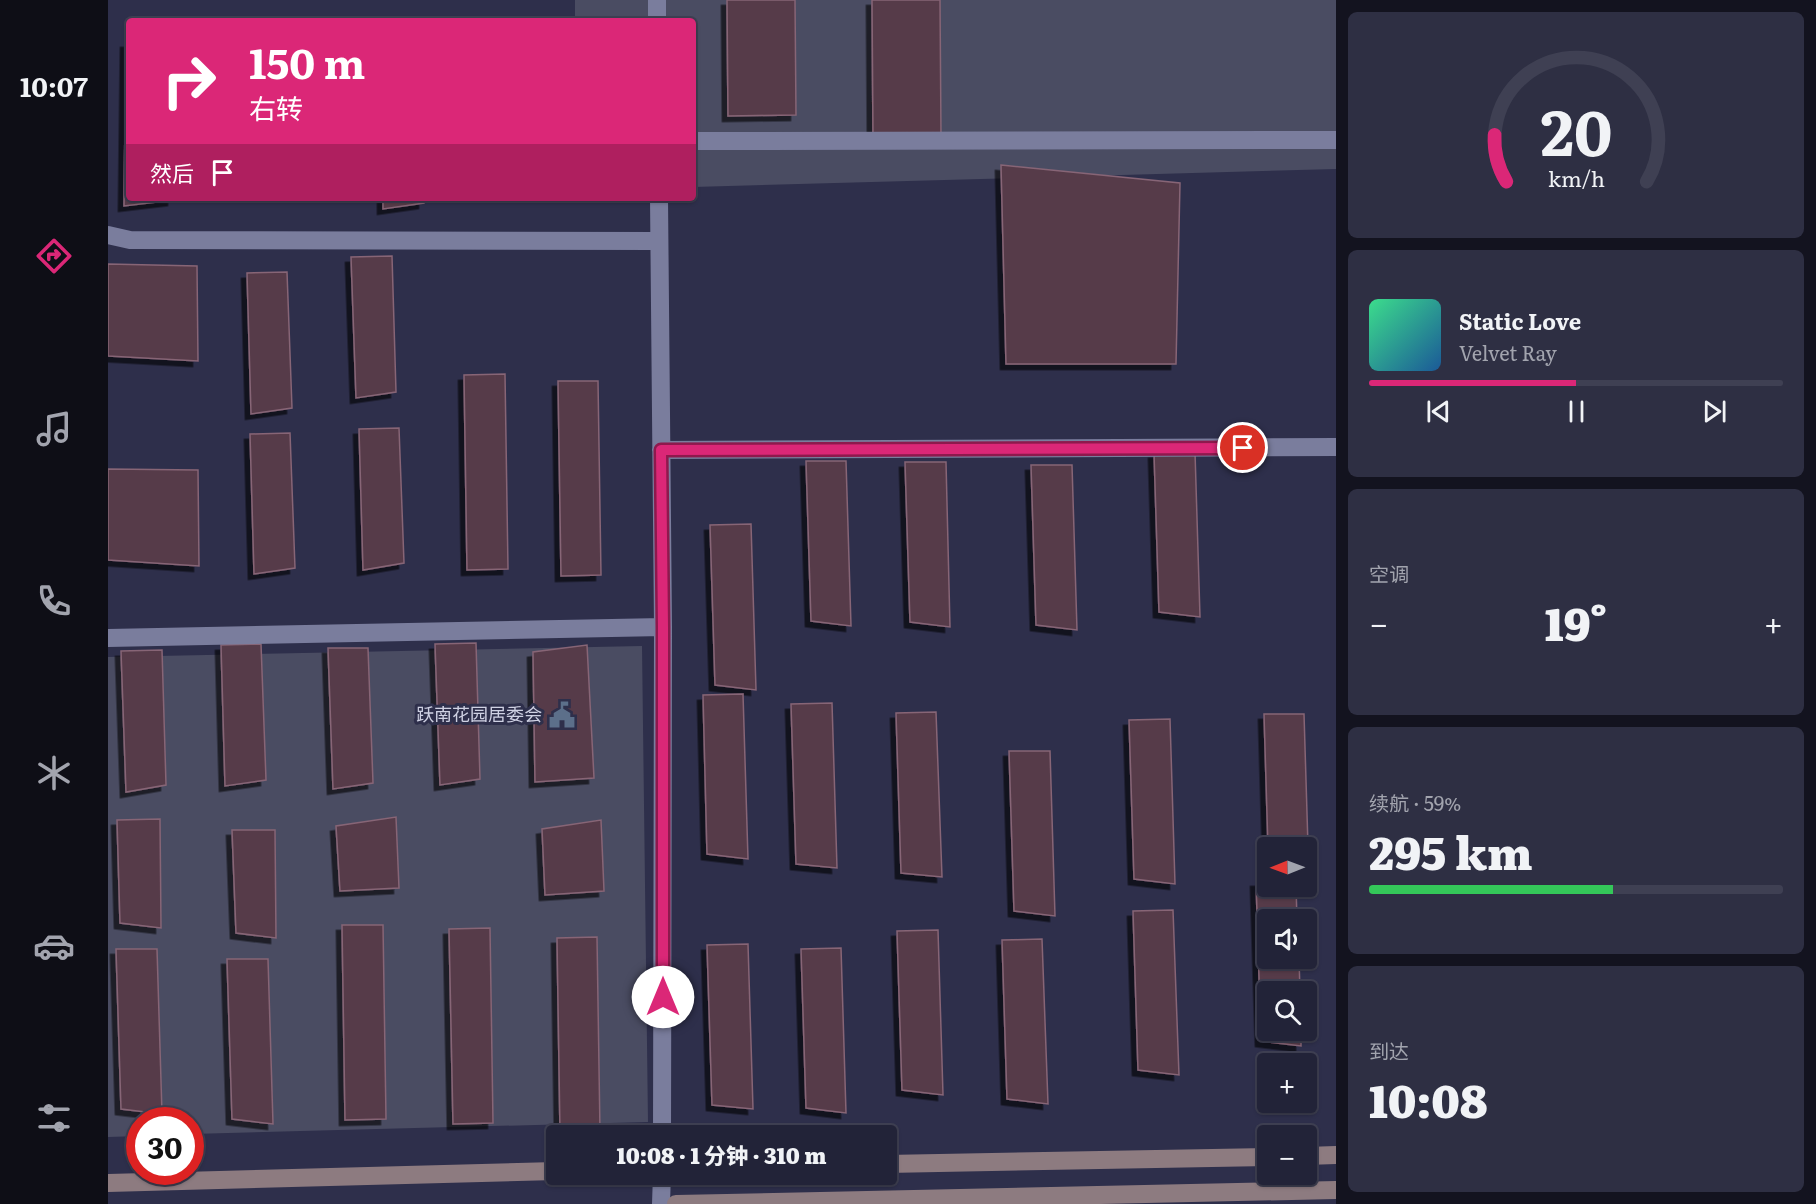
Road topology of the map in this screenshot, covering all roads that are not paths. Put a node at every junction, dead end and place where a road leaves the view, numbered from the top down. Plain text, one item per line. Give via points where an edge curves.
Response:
1 (657, 0) edge
2 (657, 18) edge
3 (1336, 140) edge
4 (696, 141) edge
5 (659, 201) edge
6 (108, 235) edge
7 (659, 241) junction
8 (1336, 447) edge
9 (661, 450) junction
10 (663, 627) junction
11 (108, 638) edge
12 (662, 1125) edge
13 (1336, 1155) edge
14 (1317, 1156) edge
15 (1257, 1157) edge
16 (897, 1164) edge
17 (546, 1171) edge
18 (108, 1183) edge
19 (662, 1185) edge
20 (1336, 1190) edge
21 (661, 1204) edge
22 (676, 1204) edge

1 - 2 street
3 - 4 street
5 - 7 street
6 - 7 street via 130,240
7 - 9 street
8 - 9 street
9 - 10 street
10 - 11 street
10 - 12 street
13 - 14 street
15 - 16 street
17 - 18 street
19 - 21 street
20 - 22 street

